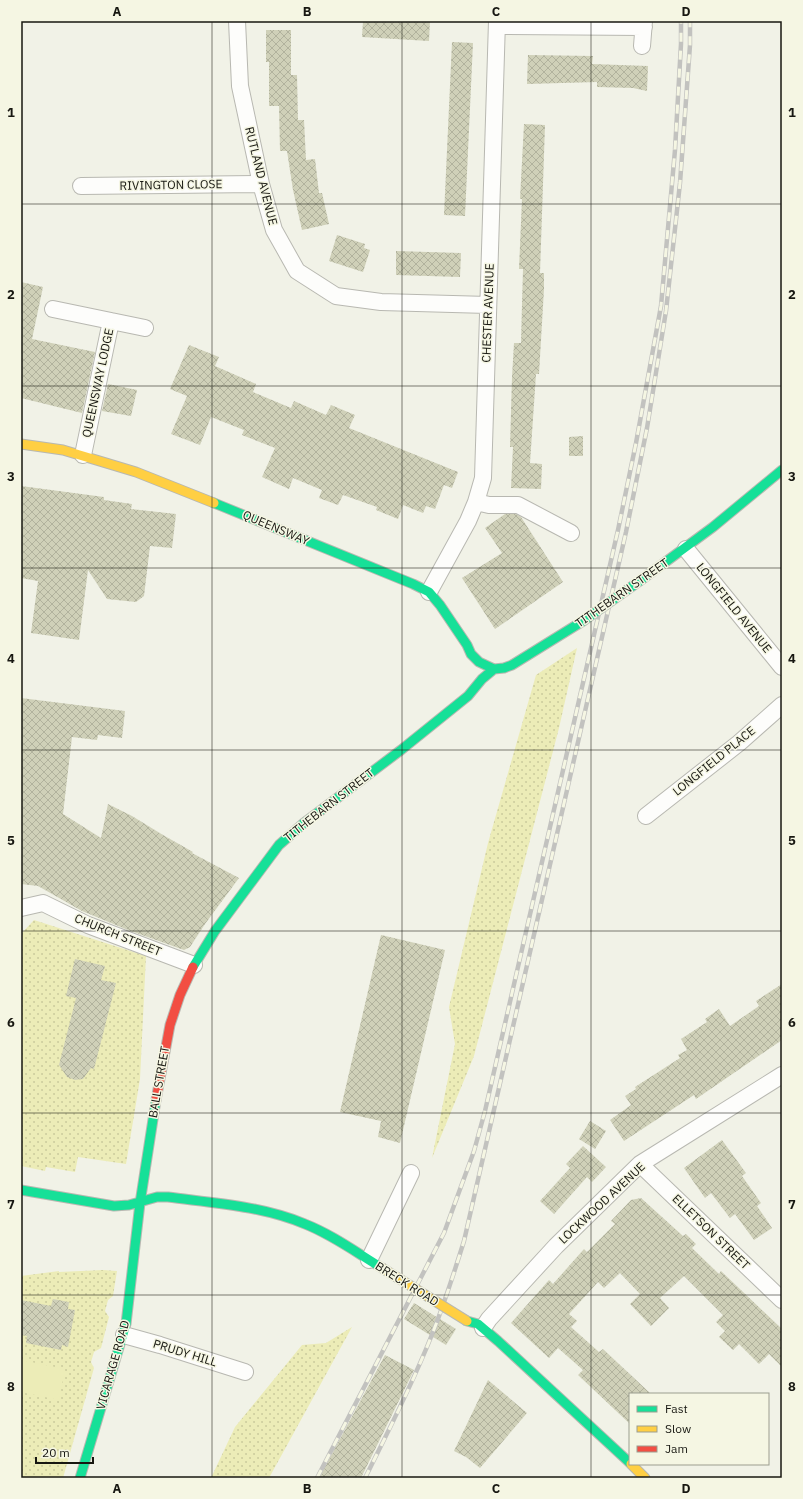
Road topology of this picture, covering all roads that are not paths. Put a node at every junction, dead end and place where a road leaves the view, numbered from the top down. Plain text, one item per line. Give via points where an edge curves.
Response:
1 (237, 21) edge
2 (497, 23) edge
3 (644, 24) edge
4 (642, 46) dead end
5 (261, 184) junction
6 (81, 186) dead end
7 (488, 305) junction
8 (53, 309) dead end
9 (111, 321) junction
10 (145, 328) dead end
11 (21, 444) edge
12 (83, 456) junction
13 (782, 470) edge
14 (476, 502) junction
15 (571, 533) dead end
16 (686, 549) junction
17 (429, 592) junction
18 (471, 654) junction
19 (470, 667) dead end
20 (782, 667) edge
21 (494, 669) junction
22 (467, 683) dead end
23 (457, 704) junction
24 (782, 705) edge
25 (646, 816) dead end
26 (21, 908) edge
27 (194, 965) junction
28 (782, 1075) edge
29 (640, 1164) junction
30 (411, 1173) dead end
31 (21, 1190) edge
32 (140, 1203) junction
33 (375, 1264) junction
34 (782, 1300) edge
35 (482, 1328) junction
36 (124, 1335) junction
37 (245, 1372) dead end
38 (629, 1463) edge
39 (631, 1465) edge
40 (640, 1476) edge
41 (80, 1478) edge

1 - 5 street, RUTLAND AVENUE via 240,86
2 - 3 street
2 - 7 street, CHESTER AVENUE
3 - 4 street
5 - 6 street, RIVINGTON CLOSE
5 - 7 street, RUTLAND AVENUE via 274,230 297,271 336,296 381,302
7 - 14 street, CHESTER AVENUE via 485,447 483,478
8 - 9 street, QUEENSWAY LODGE
9 - 10 street
9 - 12 street, QUEENSWAY LODGE
11 - 12 main road, QUEENSWAY via 63,450
12 - 17 main road, QUEENSWAY via 136,472 194,494
13 - 16 main road, TITHEBARN STREET
14 - 15 street via 489,505 518,505
14 - 17 street, CHESTER AVENUE
16 - 20 street, LONGFIELD AVENUE
16 - 21 main road, TITHEBARN STREET, bridge via 583,621 512,665
17 - 18 main road, QUEENSWAY via 444,610
18 - 19 main road
18 - 21 main road, QUEENSWAY via 479,662
21 - 23 main road, TITHEBARN STREET
22 - 23 main road, TITHEBARN STREET
23 - 27 main road, TITHEBARN STREET via 279,845 215,931
24 - 25 street, LONGFIELD PLACE
26 - 27 street, CHURCH STREET via 43,902 88,925
27 - 32 main road, BALL STREET via 170,1025
28 - 29 street, LOCKWOOD AVENUE
29 - 34 street, ELLETSON STREET
29 - 35 street, LOCKWOOD AVENUE via 556,1246
30 - 33 street
31 - 32 main road, BRECK ROAD via 114,1206
32 - 33 main road, BRECK ROAD via 168,1196 282,1216 305,1224
32 - 36 main road, VICARAGE ROAD
33 - 35 main road, BRECK ROAD, bridge
35 - 38 main road, BRECK ROAD
36 - 37 street, PRUDY HILL
36 - 41 main road, VICARAGE ROAD
39 - 40 main road, BRECK ROAD

